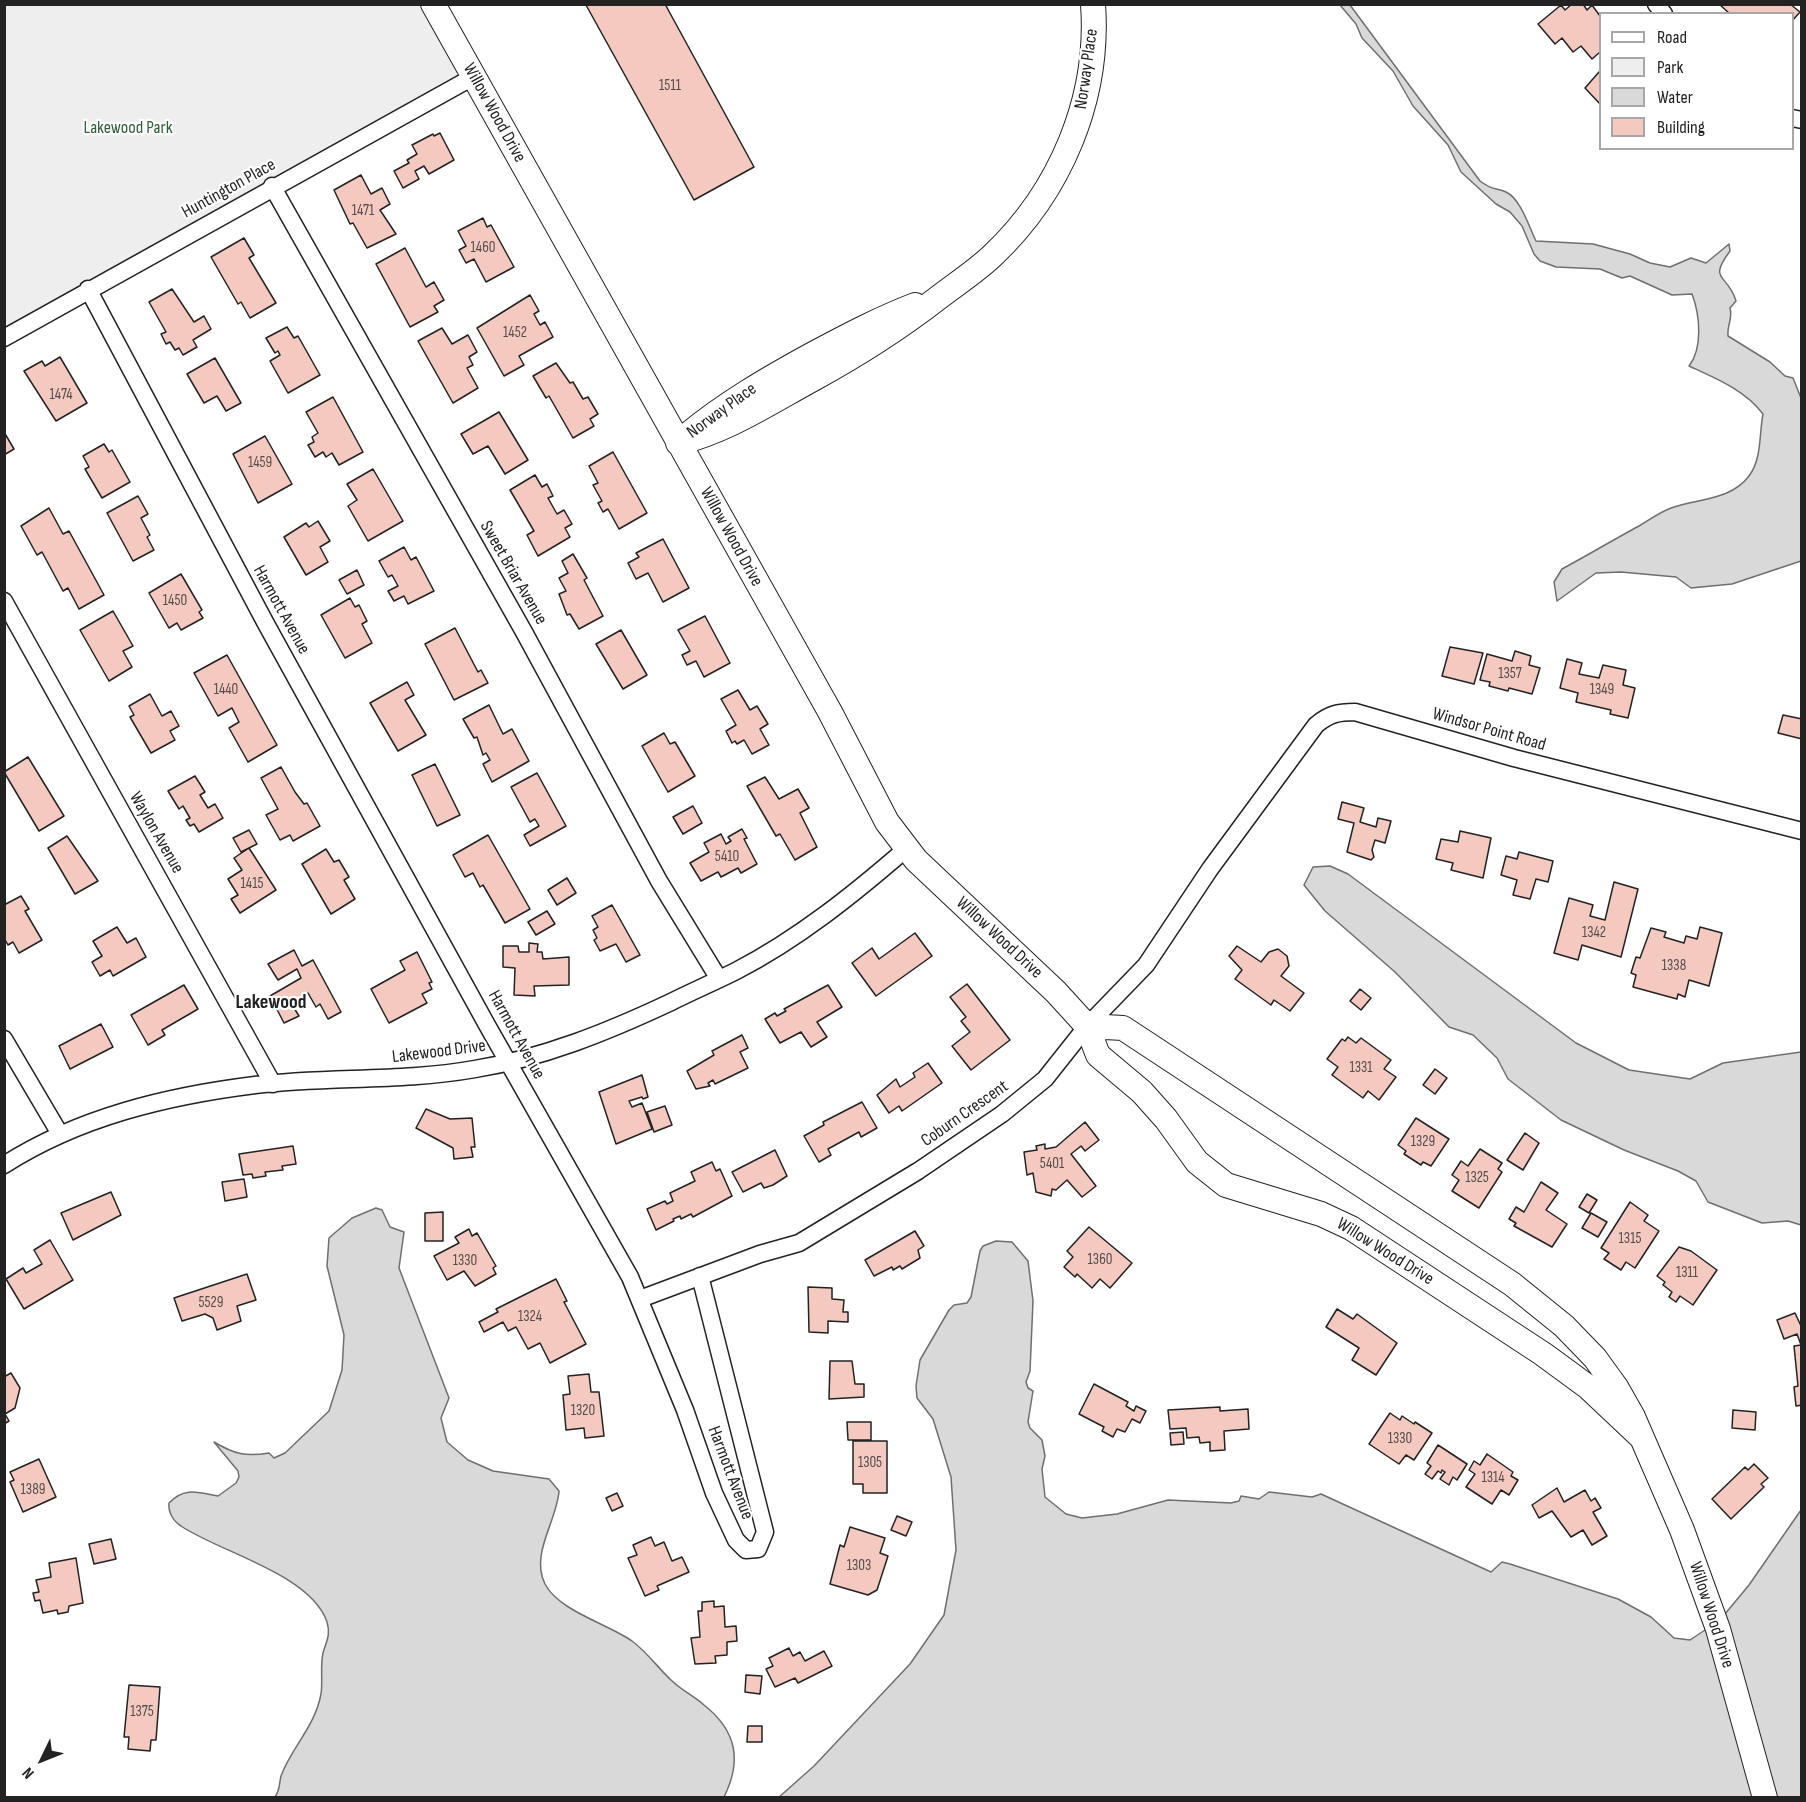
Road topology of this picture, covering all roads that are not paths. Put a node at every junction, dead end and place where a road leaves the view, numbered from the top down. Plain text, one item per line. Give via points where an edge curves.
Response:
1 (433, 4) edge
2 (1093, 4) edge
3 (473, 77) junction
4 (272, 186) junction
5 (88, 289) junction
6 (4, 338) edge
7 (678, 443) junction
8 (4, 601) edge
9 (1802, 831) edge
10 (1226, 847) joint
11 (907, 848) junction
12 (718, 979) junction
13 (1087, 1026) junction
14 (4, 1039) edge
15 (509, 1062) junction
16 (273, 1084) junction
17 (60, 1134) junction
18 (4, 1165) edge
19 (700, 1276) junction
20 (639, 1299) junction
21 (1641, 1437) junction
22 (1764, 1797) edge

1 - 3 street, Willow Wood Drive
2 - 7 street, Norway Place via 1088,89 1077,126 1044,196 1019,228 991,257 940,296 871,322 752,387
3 - 4 street, Huntington Place
3 - 7 street, Willow Wood Drive
4 - 5 street, Huntington Place
4 - 12 street, Sweet Briar Avenue via 524,632 659,881
5 - 6 street, Huntington Place
5 - 15 street, Harmott Avenue via 265,622
7 - 11 street, Willow Wood Drive via 830,712 887,822
8 - 16 street, Waylon Avenue
9 - 10 street, Windsor Point Road via 1525,761 1355,712 1339,712 1316,725
10 - 13 street, Coburn Crescent via 1146,965
11 - 12 street, Lakewood Drive via 814,922
11 - 13 street, Willow Wood Drive
12 - 15 street, Lakewood Drive via 616,1029
13 - 19 street, Coburn Crescent via 1045,1079 1002,1114 918,1171 799,1243
13 - 21 street, Willow Wood Drive via 1123,1028 1512,1284 1564,1326 1595,1358 1616,1387
13 - 21 street, Willow Wood Drive via 1098,1055 1142,1092 1197,1162 1213,1176 1226,1185 1321,1214 1351,1228 1543,1354 1588,1387
14 - 17 street
15 - 16 street, Lakewood Drive via 422,1077
15 - 20 street, Harmott Avenue
16 - 17 street, Lakewood Drive via 120,1111
17 - 18 street, Lakewood Drive
19 - 20 street, Coburn Crescent
19 - 20 street, Harmott Avenue via 765,1532 758,1549 746,1550 736,1540
21 - 22 street, Willow Wood Drive via 1682,1530 1718,1629

